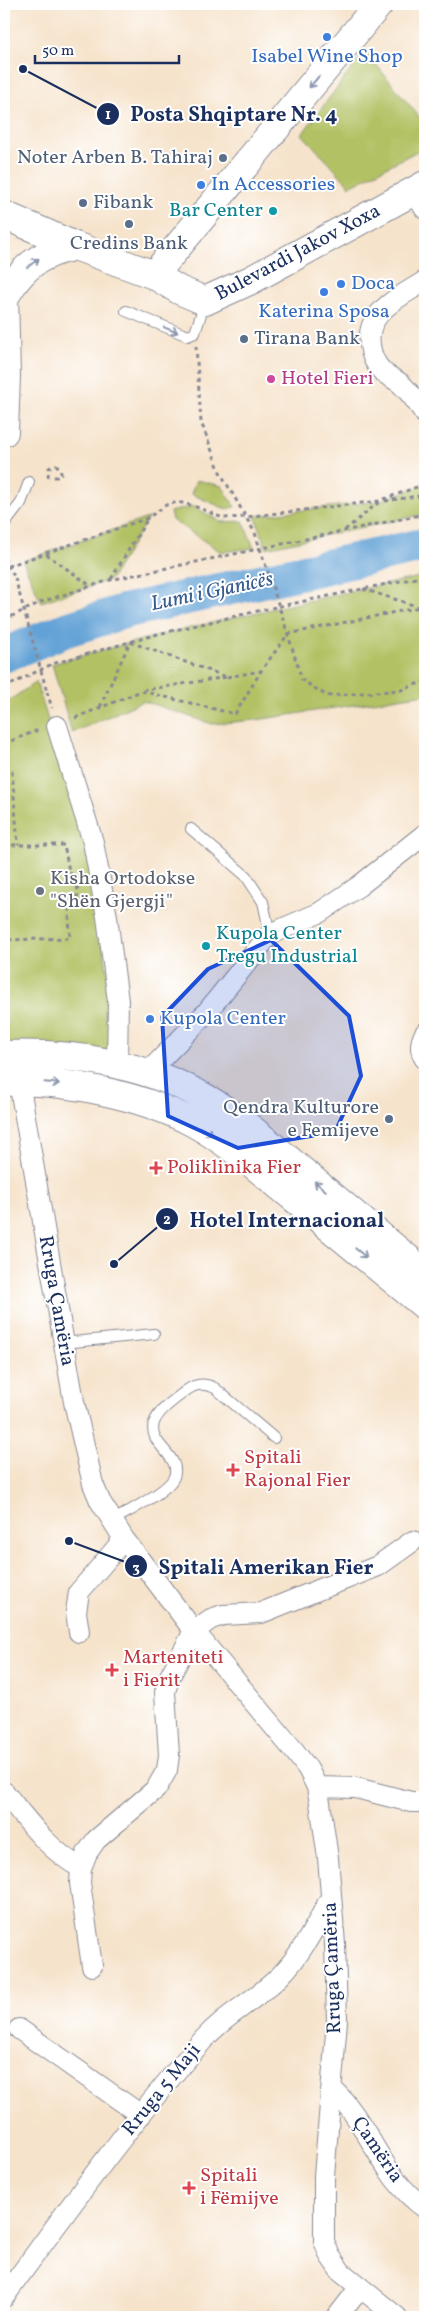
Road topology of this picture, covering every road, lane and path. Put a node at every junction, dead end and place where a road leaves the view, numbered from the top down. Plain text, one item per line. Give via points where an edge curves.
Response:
1 (379, 4) edge
2 (422, 195) edge
3 (4, 215) edge
4 (75, 246) junction
5 (154, 275) junction
6 (425, 280) edge
7 (4, 297) edge
8 (206, 302) junction
9 (126, 311) dead end
10 (195, 333) junction
11 (425, 414) edge
12 (4, 432) edge
13 (48, 477) dead end
14 (54, 477) dead end
15 (29, 482) dead end
16 (425, 484) edge
17 (425, 495) edge
18 (379, 501) junction
19 (425, 514) edge
20 (246, 517) junction
21 (148, 518) junction
22 (4, 525) edge
23 (345, 530) junction
24 (45, 554) junction
25 (4, 558) edge
26 (8, 566) junction
27 (425, 576) edge
28 (110, 580) junction
29 (91, 586) junction
30 (363, 589) junction
31 (425, 606) edge
32 (420, 607) junction
33 (4, 620) edge
34 (288, 634) junction
35 (130, 642) junction
36 (260, 671) junction
37 (227, 677) junction
38 (425, 681) edge
39 (4, 688) edge
40 (141, 691) junction
41 (47, 692) dead end
42 (100, 708) junction
43 (57, 726) junction
44 (4, 744) edge
45 (4, 770) edge
46 (191, 829) dead end
47 (425, 834) edge
48 (4, 845) edge
49 (18, 845) junction
50 (270, 934) junction
51 (4, 940) edge
52 (425, 1033) edge
53 (9, 1055) edge
54 (425, 1059) edge
55 (116, 1064) junction
56 (149, 1074) junction
57 (11, 1082) edge
58 (425, 1273) edge
59 (425, 1306) edge
60 (154, 1334) dead end
61 (63, 1343) junction
62 (274, 1438) dead end
63 (112, 1521) junction
64 (124, 1539) junction
65 (413, 1541) dead end
66 (194, 1631) junction
67 (79, 1632) dead end
68 (317, 1787) junction
69 (4, 1792) edge
70 (425, 1802) edge
71 (81, 1868) junction
72 (331, 1897) junction
73 (92, 1966) dead end
74 (19, 2029) dead end
75 (332, 2089) junction
76 (141, 2115) junction
77 (425, 2208) edge
78 (360, 2287) junction
79 (4, 2297) edge
80 (336, 2317) edge
81 (397, 2317) edge

1 -> 5 main road
2 - 8 main road, Bulevardi Jakov Xoxa
3 - 4 main road, Bulevardi Jakov Xoxa
4 - 5 main road, Bulevardi Jakov Xoxa
7 -> 4 main road via 32,262 52,251
5 - 8 main road, Bulevardi Jakov Xoxa
6 - 11 street via 376,318 370,344 373,358 382,372 400,383
7 - 12 main road
8 - 10 lane
9 -> 10 lane via 172,331 188,336
10 - 20 path via 201,422 220,472
13 - 14 path via 49,468 56,465 61,473
15 - 22 lane via 21,503
16 - 18 path
17 - 18 path
18 - 20 path
18 - 23 path
19 - 23 path
20 - 21 path via 223,518 178,502 166,505
20 - 34 path, bridge via 256,533
21 - 24 path
21 - 28 path
23 - 28 path
24 - 26 path
24 - 29 path
25 - 26 path
26 - 41 path, bridge via 15,578
27 - 30 path
28 - 29 path
29 - 33 path via 41,602
30 - 32 path
30 - 35 path
31 - 32 path
32 - 34 path
34 - 36 path
34 - 38 path via 302,680 327,696 401,690
35 - 37 path
35 - 39 path via 52,664
35 - 42 path
36 - 37 path
36 - 40 path via 235,714
37 - 40 path
40 - 42 path
42 - 43 path
43 - 44 path
43 - 55 street via 94,842 106,908 118,1001
45 - 49 path via 12,772
46 - 50 lane via 246,876 263,902
47 - 50 street via 319,913
48 - 49 path
49 - 51 path via 64,844 69,871 78,892 70,911 70,938
50 - 56 street via 206,1013
52 - 54 street via 420,1044
53 - 55 main road via 68,1057
53 - 57 street, Rruga Çamëria
55 - 56 main road
58 -> 56 main road via 246,1124 208,1100
57 -> 59 main road via 48,1082 90,1088 192,1122 244,1157
57 - 61 street, Rruga Çamëria
60 - 61 lane
61 - 63 street, Rruga Çamëria via 88,1469 100,1501
62 - 63 lane via 215,1388 197,1384 188,1388 154,1422 156,1437 176,1467 174,1478 166,1487
63 - 64 street, Rruga Çamëria
64 - 66 street, Rruga Çamëria
64 - 67 street via 79,1592 76,1612
65 - 66 street via 378,1566 261,1613 223,1615 211,1619
66 - 68 street, Rruga Çamëria via 300,1759
66 - 71 street via 164,1692 169,1755 163,1779 156,1789 96,1840
68 - 70 street via 356,1788 411,1802
68 - 72 street, Rruga Çamëria
69 - 71 street via 48,1846
71 - 73 street via 80,1883
72 - 75 street, Rruga Çamëria via 337,2021
72 - 76 street, Rruga 5 Maji via 312,1932 280,1976 206,2037
74 - 76 street
75 - 77 street, Çamëria via 344,2100 392,2176 411,2198
75 - 78 street, Rruga Çamëria via 324,2176 324,2241 341,2272
76 - 79 street, Rruga 5 Maji
78 - 80 street
78 - 81 street, Rruga Çamëria

